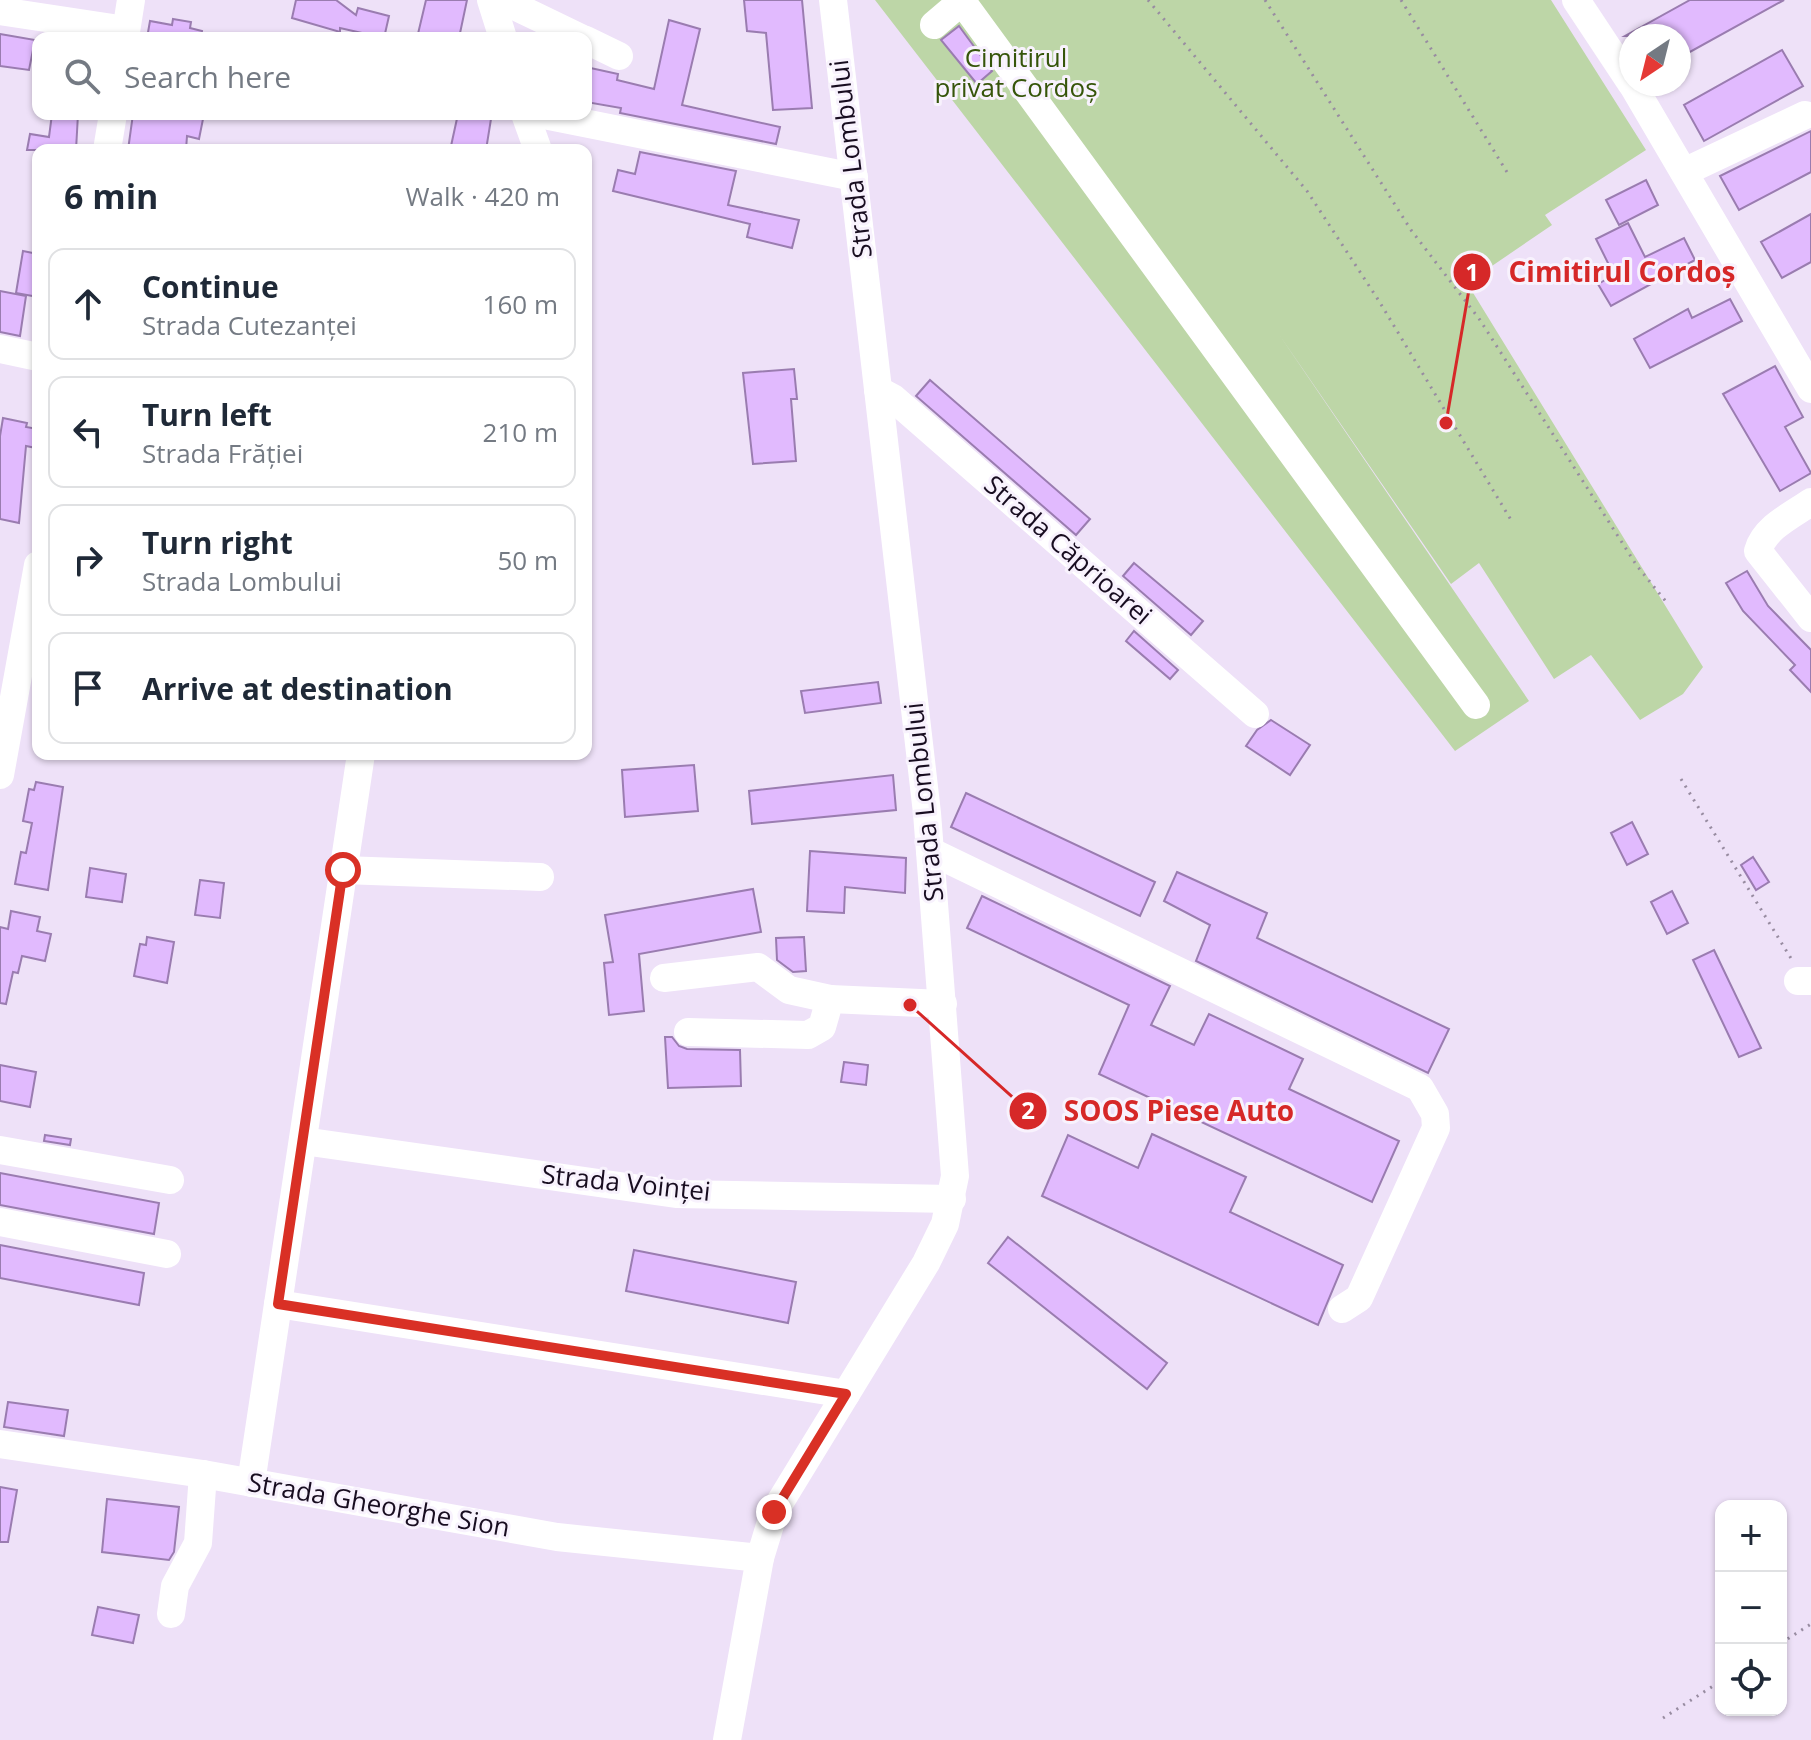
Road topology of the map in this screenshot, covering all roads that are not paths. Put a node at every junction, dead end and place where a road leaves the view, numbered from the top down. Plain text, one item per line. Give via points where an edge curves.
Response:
1 (131, 0) edge
2 (491, 0) edge
3 (502, 0) edge
4 (833, 0) edge
5 (962, 1) edge
6 (1582, 2) edge
7 (0, 11) edge
8 (934, 25) dead end
9 (115, 32) edge
10 (126, 32) edge
11 (501, 32) edge
12 (569, 32) edge
13 (592, 43) edge
14 (619, 56) dead end
15 (1619, 64) edge
16 (1638, 96) edge
17 (1805, 115) dead end
18 (112, 120) edge
19 (527, 120) edge
20 (569, 120) edge
21 (108, 144) edge
22 (536, 144) edge
23 (1684, 172) junction
24 (854, 177) junction
25 (0, 349) edge
26 (32, 356) edge
27 (1811, 389) edge
28 (878, 390) junction
29 (1811, 502) edge
30 (32, 598) edge
31 (1811, 618) edge
32 (1476, 705) dead end
33 (1255, 714) dead end
34 (360, 760) edge
35 (0, 775) edge
36 (930, 851) junction
37 (343, 870) junction
38 (540, 877) dead end
39 (664, 978) dead end
40 (830, 999) junction
41 (943, 1004) junction
42 (688, 1032) dead end
43 (303, 1141) junction
44 (0, 1150) edge
45 (170, 1180) dead end
46 (952, 1199) junction
47 (0, 1222) edge
48 (167, 1254) dead end
49 (278, 1304) junction
50 (1342, 1309) dead end
51 (846, 1394) junction
52 (0, 1444) edge
53 (203, 1474) junction
54 (251, 1483) junction
55 (760, 1558) junction
56 (171, 1614) dead end
57 (727, 1740) edge

1 - 10 street
2 - 11 street
3 - 12 street
4 - 24 street, Strada Lombului
5 - 8 street
5 - 32 street
6 - 15 street
7 - 9 street
13 - 14 street
16 - 23 street
17 - 23 street
18 - 21 street
19 - 22 street
20 - 24 street
23 - 27 street
24 - 28 street, Strada Lombului
25 - 26 street
28 - 33 street, Strada Căprioarei
28 - 36 street, Strada Lombului
29 - 31 street via 1761,540 1758,551
30 - 35 street
34 - 37 street
36 - 41 street, Strada Lombului
36 - 50 street via 1420,1088 1435,1114 1436,1128 1359,1298
37 - 38 street
37 - 43 street
39 - 40 street via 758,967 789,990
40 - 41 street
40 - 42 street via 822,1027 808,1035
41 - 46 street, Strada Lombului via 955,1145
43 - 46 street, Strada Voinței via 676,1194
43 - 49 street
44 - 45 street
46 - 51 street, Strada Lombului via 926,1263
47 - 48 street
49 - 51 street
49 - 54 street
51 - 55 street, Strada Lombului via 774,1512
52 - 53 street, Strada Gheorghe Sion
53 - 54 street, Strada Gheorghe Sion
53 - 56 street via 198,1543 175,1586
54 - 55 street, Strada Gheorghe Sion via 557,1537
55 - 57 street, Strada Lombului

